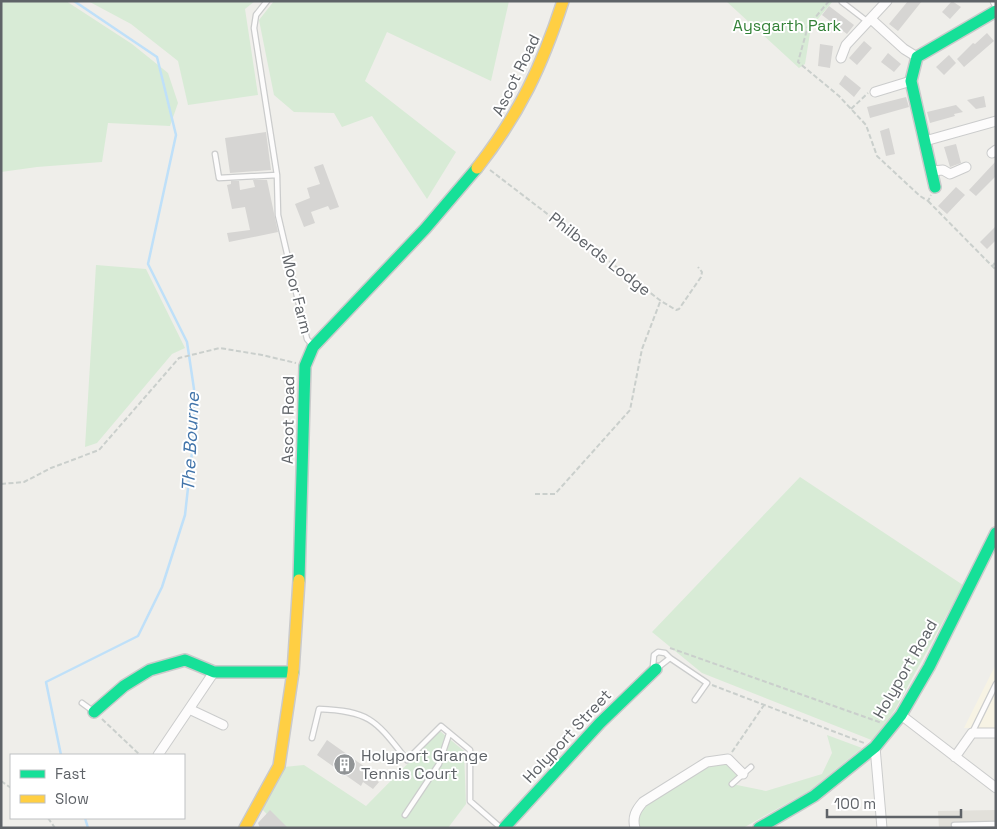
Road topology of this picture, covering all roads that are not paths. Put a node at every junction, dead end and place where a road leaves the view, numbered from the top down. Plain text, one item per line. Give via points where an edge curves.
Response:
1 (267, 1) edge
2 (563, 1) edge
3 (887, 1) edge
4 (842, 2) edge
5 (996, 11) edge
6 (869, 20) junction
7 (917, 57) junction
8 (840, 58) dead end
9 (911, 82) junction
10 (875, 92) road end
11 (995, 124) edge
12 (925, 142) junction
13 (215, 154) dead end
14 (966, 167) dead end
15 (932, 171) junction
16 (277, 175) junction
17 (935, 187) road end
18 (314, 347) junction
19 (996, 533) edge
20 (670, 658) junction
21 (656, 669) junction
22 (214, 672) junction
23 (293, 672) junction
24 (996, 684) edge
25 (695, 700) dead end
26 (82, 703) dead end
27 (189, 709) junction
28 (94, 712) joint
29 (901, 715) junction
30 (223, 725) dead end
31 (972, 733) junction
32 (996, 733) edge
33 (449, 734) junction
34 (312, 738) dead end
35 (875, 747) junction
36 (159, 754) edge
37 (956, 757) junction
38 (751, 767) dead end
39 (743, 774) junction
40 (732, 784) dead end
41 (996, 788) edge
42 (405, 815) dead end
43 (996, 824) edge
44 (954, 825) dead end
45 (245, 828) edge
46 (503, 828) edge
47 (635, 828) edge
48 (759, 828) edge
49 (882, 828) edge

1 - 16 lane, Moor Farm via 256,16 254,28
2 - 18 street, Ascot Road via 551,41 532,85 482,165 410,247
3 - 6 street
4 - 6 lane
5 - 7 street
6 - 7 street
6 - 8 street via 846,45
7 - 9 street
9 - 10 street
9 - 12 street
11 - 12 street
12 - 15 street
13 - 16 lane via 219,178
14 - 15 street via 950,174 943,170
15 - 17 street
16 - 18 lane, Moor Farm via 278,216 307,339
18 - 23 street, Ascot Road via 305,366 304,457
19 - 29 street, Holyport Road via 929,667
20 - 21 lane
20 - 21 lane via 666,653 658,652 652,658
20 - 25 lane via 707,683
21 - 46 street, Holyport Street via 600,723
22 - 23 street
22 - 27 street
22 - 28 street via 185,660 150,670 124,686
23 - 45 street, Ascot Road via 279,766
24 - 31 lane
26 - 28 lane
27 - 30 street
27 - 36 street
29 - 35 street, Holyport Road
29 - 37 street
31 - 32 street
31 - 37 street
33 - 34 lane via 440,726 407,760 378,723 348,710 319,709
33 - 42 lane via 439,764
33 - 46 lane via 470,750 470,801
35 - 48 street, Holyport Road via 814,796
35 - 49 street
37 - 41 street
38 - 39 lane
39 - 40 lane
39 - 47 street via 728,759 708,762 643,802 636,810
43 - 44 lane

